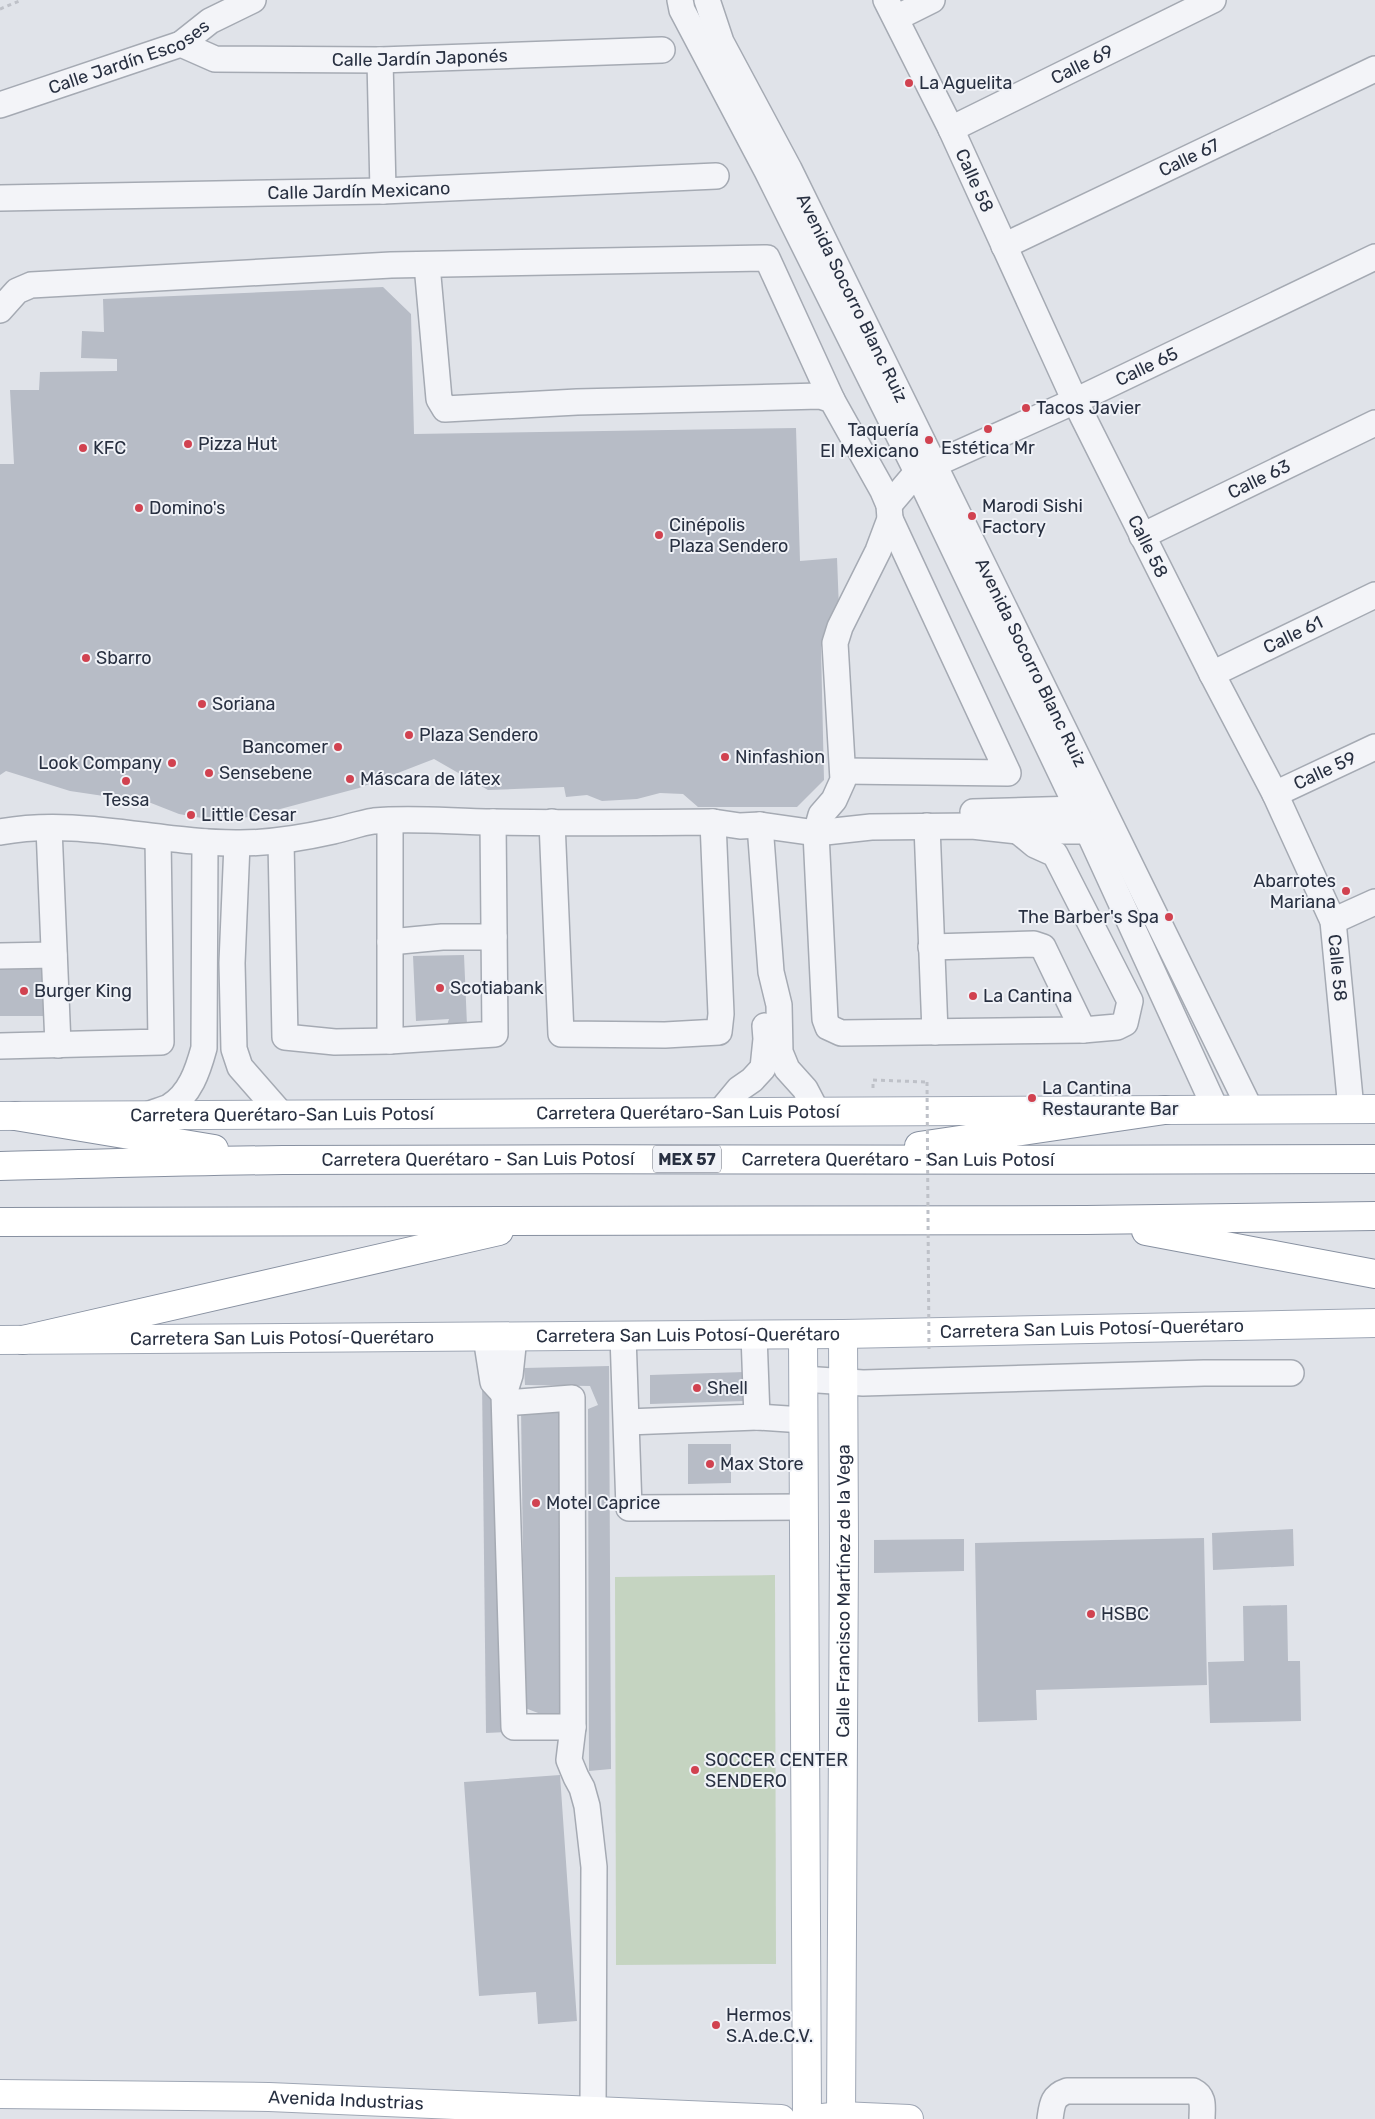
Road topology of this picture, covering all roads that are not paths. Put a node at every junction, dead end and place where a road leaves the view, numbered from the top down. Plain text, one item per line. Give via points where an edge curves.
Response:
1 (252, 0) edge
2 (680, 0) edge
3 (707, 0) edge
4 (932, 0) edge
5 (1213, 0) edge
6 (891, 9) edge
7 (182, 44) junction
8 (712, 45) junction
9 (662, 50) dead end
10 (380, 60) junction
11 (1375, 69) edge
12 (0, 105) edge
13 (951, 129) junction
14 (716, 176) dead end
15 (383, 191) junction
16 (0, 198) edge
17 (1004, 246) junction
18 (1375, 257) edge
19 (427, 265) junction
20 (31, 285) junction
21 (0, 286) edge
22 (0, 310) edge
23 (832, 400) junction
24 (1075, 401) junction
25 (1375, 423) edge
26 (921, 461) junction
27 (888, 505) junction
28 (1142, 536) junction
29 (1375, 595) edge
30 (1212, 674) junction
31 (1375, 746) edge
32 (842, 771) junction
33 (1275, 794) junction
34 (1083, 820) junction
35 (390, 821) junction
36 (493, 822) junction
37 (552, 822) junction
38 (713, 822) junction
39 (818, 824) junction
40 (760, 825) junction
41 (927, 826) junction
42 (49, 828) junction
43 (1018, 831) junction
44 (0, 832) edge
45 (158, 838) junction
46 (205, 842) junction
47 (282, 842) junction
48 (237, 844) junction
49 (1369, 909) edge
50 (1334, 921) junction
51 (494, 938) junction
52 (390, 942) junction
53 (931, 947) junction
54 (54, 955) junction
55 (0, 956) edge
56 (771, 972) junction
57 (1203, 1016) junction
58 (1178, 1028) junction
59 (1084, 1030) junction
60 (935, 1032) junction
61 (390, 1041) junction
62 (58, 1045) junction
63 (0, 1046) edge
64 (1250, 1109) junction
65 (1363, 1109) edge
66 (1165, 1110) junction
67 (1216, 1110) junction
68 (720, 1112) junction
69 (817, 1112) junction
70 (147, 1115) junction
71 (282, 1115) junction
72 (7, 1116) edge
73 (830, 1159) junction
74 (1375, 1159) edge
75 (279, 1160) junction
76 (0, 1166) edge
77 (1375, 1216) edge
78 (547, 1220) junction
79 (1086, 1220) junction
80 (0, 1222) edge
81 (1375, 1274) edge
82 (1375, 1323) edge
83 (843, 1334) junction
84 (754, 1335) junction
85 (803, 1335) junction
86 (623, 1336) junction
87 (486, 1337) junction
88 (514, 1337) junction
89 (11, 1340) edge
90 (1291, 1373) dead end
91 (803, 1379) junction
92 (844, 1382) junction
93 (504, 1398) junction
94 (757, 1418) junction
95 (803, 1420) junction
96 (628, 1422) junction
97 (802, 1507) junction
98 (803, 1546) junction
99 (844, 1546) junction
100 (573, 1726) junction
101 (806, 1966) junction
102 (842, 1966) junction
103 (0, 2094) edge
104 (588, 2110) junction
105 (833, 2118) edge
106 (781, 2119) edge
107 (807, 2119) edge
108 (909, 2119) edge
109 (1050, 2119) edge
110 (1202, 2119) edge

1 - 7 street, Calle Jardín Escoses via 210,21
2 - 8 street, Avenida Socorro Blanc Ruiz via 682,10
3 - 8 street, Avenida Socorro Blanc Ruiz
4 - 6 street
5 - 13 street, Calle 69
6 - 13 street, Calle 58
7 - 10 street, Calle Jardín Japonés via 215,59
7 - 12 street, Calle Jardín Escoses
8 - 26 street, Avenida Socorro Blanc Ruiz via 778,170
9 - 10 street, Calle Jardín Japonés
10 - 15 street
11 - 17 street, Calle 67
13 - 17 street, Calle 58
14 - 15 street, Calle Jardín Mexicano
15 - 16 street, Calle Jardín Mexicano
17 - 24 street, Calle 58
18 - 24 street, Calle 65
19 - 20 street
19 - 23 street via 767,258
19 - 23 street via 439,399 445,409 640,400 820,396
20 - 21 street
20 - 22 street via 17,291
23 - 27 street
24 - 26 street, Calle 65
24 - 28 street, Calle 58
25 - 28 street, Calle 63
26 - 27 street
26 - 34 street, Avenida Socorro Blanc Ruiz
26 - 57 street, Avenida Socorro Blanc Ruiz
27 - 32 street via 878,551 835,643
27 - 32 street via 1008,773
28 - 30 street, Calle 58
29 - 30 street, Calle 61
30 - 33 street, Calle 58
31 - 33 street, Calle 59
32 - 39 street via 843,780 834,800
33 - 50 street, Calle 58
34 - 39 street
34 - 43 street
34 - 58 street, Avenida Socorro Blanc Ruiz
35 - 36 street
35 - 47 street via 372,821
35 - 52 street
36 - 37 street
36 - 51 street
37 - 38 street
37 - 38 street via 561,1034 665,1035 720,1032
38 - 40 street
39 - 40 street
39 - 41 street
39 - 60 street via 825,1019 828,1027 841,1033
40 - 56 street
41 - 43 street
41 - 53 street
42 - 44 street
42 - 45 street via 77,828
42 - 54 street
43 - 59 street via 1035,845 1055,854 1130,1001 1125,1023 1117,1028
45 - 46 street
45 - 62 street via 161,1042
46 - 48 street
46 - 70 street via 204,1048 197,1072 185,1092 170,1106
47 - 48 street
47 - 61 street via 285,1037 336,1042
48 - 71 street via 232,964 234,1049 240,1067
49 - 50 street
50 - 65 street, Calle 58
51 - 52 street via 442,937
51 - 61 street via 495,1034
52 - 61 street
53 - 59 street via 1043,946
53 - 60 street
54 - 55 street
54 - 62 street
56 - 68 street via 764,1007 766,1039 763,1068
56 - 69 street via 779,1006 780,1052 787,1069
57 - 58 street via 1196,1028 1188,1031
57 - 64 street, Avenida Socorro Blanc Ruiz
58 - 67 street, Avenida Socorro Blanc Ruiz
59 - 60 street
62 - 63 street
64 - 65 main road, Carretera Querétaro-San Luis Potosí
64 - 67 main road, Carretera Querétaro-San Luis Potosí
66 - 67 main road, Carretera Querétaro-San Luis Potosí
66 - 69 main road, Carretera Querétaro-San Luis Potosí
66 - 73 main road
68 - 69 main road, Carretera Querétaro-San Luis Potosí
68 - 71 main road, Carretera Querétaro-San Luis Potosí
70 - 71 main road, Carretera Querétaro-San Luis Potosí
70 - 72 main road, Carretera Querétaro-San Luis Potosí
72 - 75 main road
73 - 74 main road, Carretera Querétaro - San Luis Potosí / MEX 57
73 - 75 main road, Carretera Querétaro - San Luis Potosí / MEX 57
75 - 76 main road, Carretera Querétaro - San Luis Potosí / MEX 57
77 - 79 main road
78 - 79 main road
78 - 80 main road
78 - 89 main road
79 - 81 main road
82 - 83 main road, Carretera San Luis Potosí-Querétaro
83 - 85 main road, Carretera San Luis Potosí-Querétaro
83 - 92 main road, Calle Francisco Martínez de la Vega
84 - 85 main road, Carretera San Luis Potosí-Querétaro
84 - 86 main road, Carretera San Luis Potosí-Querétaro
84 - 94 street
85 - 91 main road
86 - 88 main road, Carretera San Luis Potosí-Querétaro
86 - 96 street
87 - 88 main road, Carretera San Luis Potosí-Querétaro
87 - 89 main road, Carretera San Luis Potosí-Querétaro
87 - 93 street via 493,1382
88 - 93 street
90 - 92 street
91 - 92 street
91 - 95 main road
92 - 99 main road, Calle Francisco Martínez de la Vega
93 - 100 street via 514,1727
93 - 100 street via 572,1398
94 - 95 street
94 - 96 street
95 - 97 main road
96 - 97 street via 629,1508
97 - 98 main road
98 - 99 main road
98 - 101 main road
99 - 102 main road, Calle Francisco Martínez de la Vega
100 - 104 street via 570,1760 587,1806 594,1867
101 - 102 main road
101 - 107 main road
102 - 105 main road, Calle Francisco Martínez de la Vega
103 - 104 main road, Avenida Industrias via 269,2097
104 - 106 main road, Avenida Industrias
105 - 108 main road
109 - 110 street via 1053,2099 1067,2091 1193,2092 1203,2100

